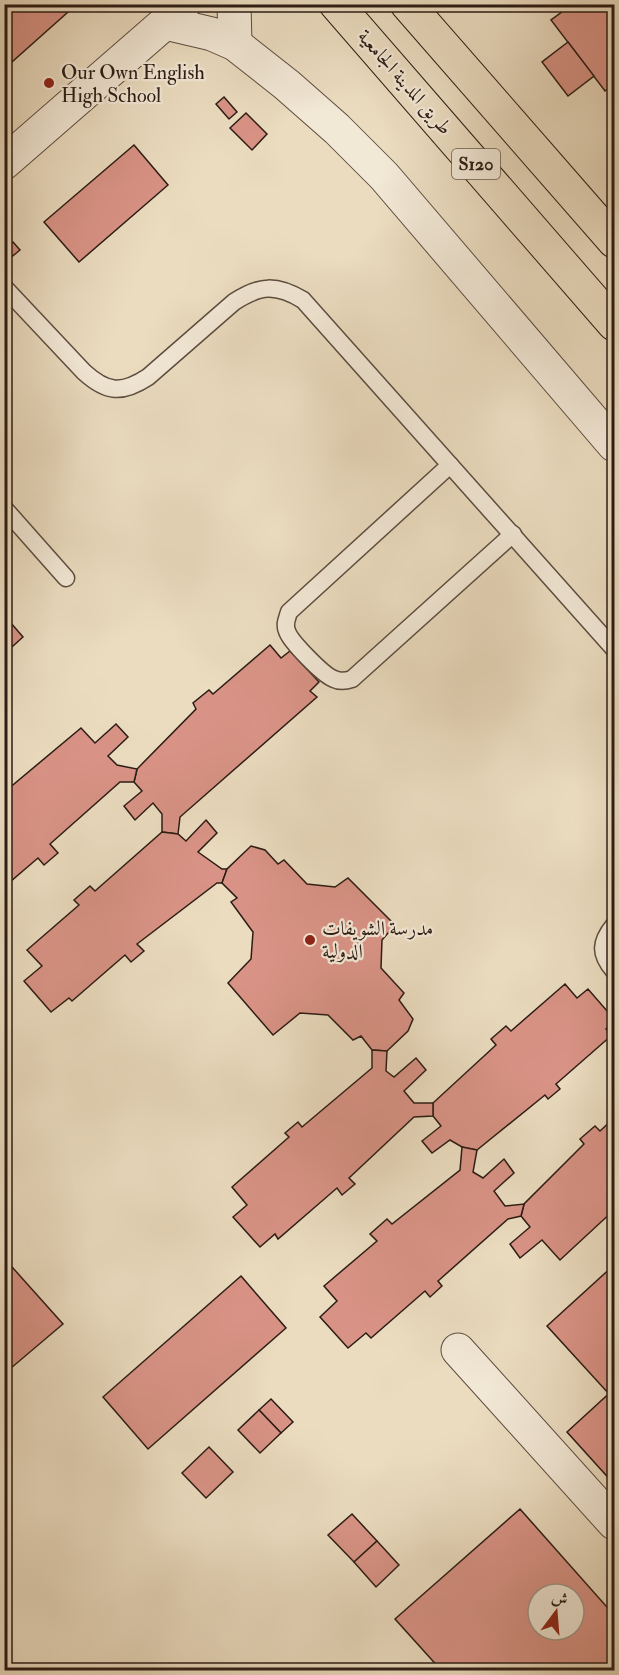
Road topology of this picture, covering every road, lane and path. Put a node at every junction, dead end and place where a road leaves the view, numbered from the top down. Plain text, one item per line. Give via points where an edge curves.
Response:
1 (234, 4) edge
2 (336, 4) edge
3 (406, 9) edge
4 (175, 14) edge
5 (235, 44) junction
6 (4, 162) edge
7 (612, 235) edge
8 (4, 287) edge
9 (615, 324) edge
10 (615, 445) edge
11 (450, 465) junction
12 (4, 508) edge
13 (513, 534) junction
14 (66, 578) dead end
15 (613, 644) edge
16 (615, 925) edge
17 (615, 971) edge
18 (458, 1350) dead end
19 (615, 1523) edge

1 - 5 street
2 - 9 main road, طريق المدينة الجامعية / S120
3 - 7 main road, S120
4 - 5 street
4 - 6 street
5 - 10 street via 329,121 384,176
8 - 11 lane via 98,385 115,390 133,387 148,377 250,292 268,288 287,290 303,300
11 - 13 lane
11 - 13 lane via 289,612 285,622 292,640 334,679 352,679
12 - 14 lane
13 - 15 lane
16 - 17 lane via 604,938 603,952
18 - 19 street

